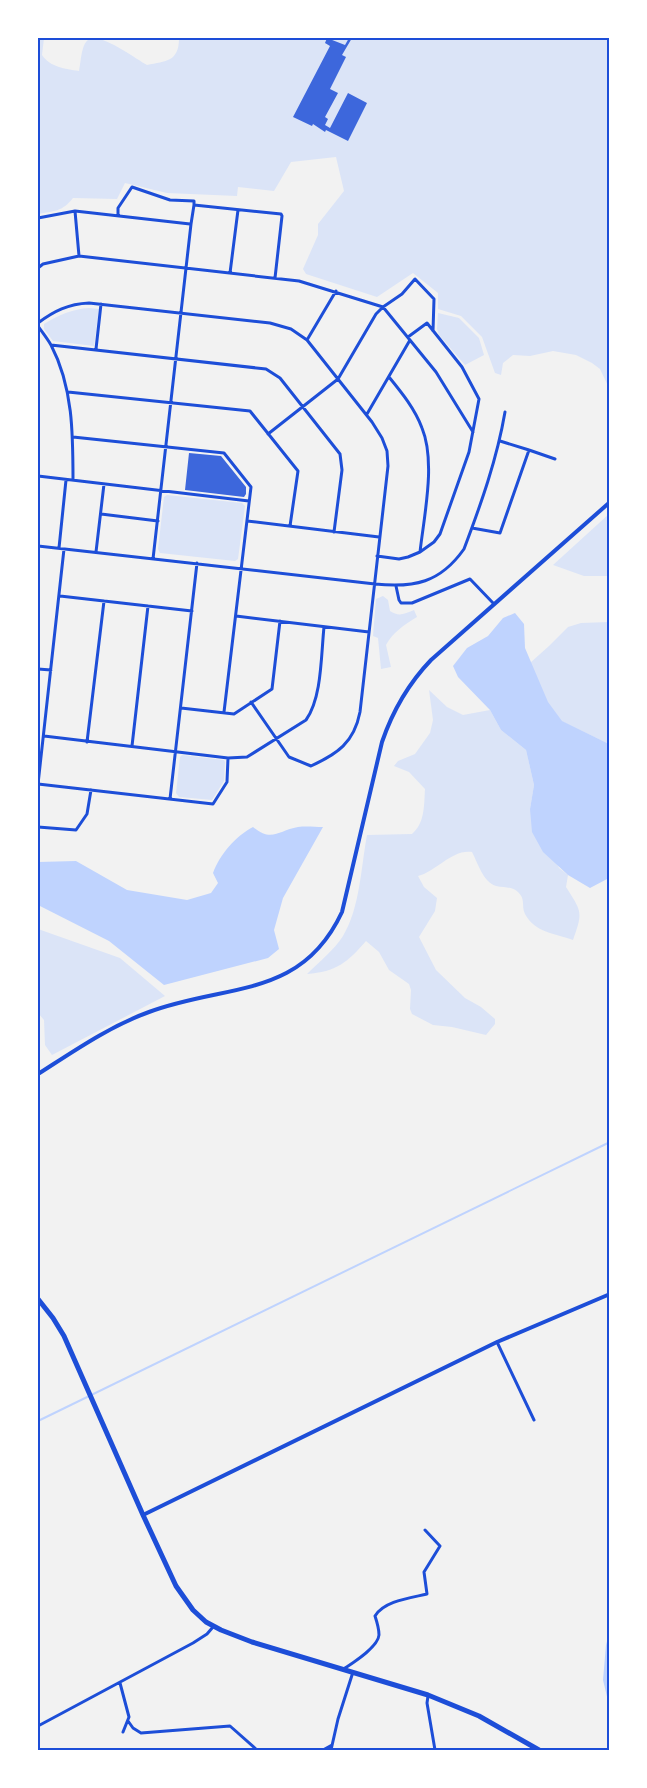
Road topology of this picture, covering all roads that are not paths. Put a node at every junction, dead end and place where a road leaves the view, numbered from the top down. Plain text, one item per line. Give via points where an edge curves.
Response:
1 (195, 205) junction
2 (238, 210) junction
3 (75, 211) junction
4 (118, 215) junction
5 (38, 218) edge
6 (191, 224) junction
7 (78, 256) junction
8 (38, 268) edge
9 (186, 268) junction
10 (230, 273) junction
11 (275, 278) junction
12 (336, 291) junction
13 (101, 304) junction
14 (383, 307) junction
15 (181, 314) junction
16 (38, 324) edge
17 (433, 331) junction
18 (409, 339) junction
19 (307, 340) junction
20 (51, 345) junction
21 (96, 349) junction
22 (176, 358) junction
23 (389, 377) junction
24 (338, 379) junction
25 (68, 392) junction
26 (171, 402) junction
27 (302, 407) junction
28 (506, 412) dead end
29 (367, 415) junction
30 (473, 432) junction
31 (268, 434) junction
32 (73, 437) junction
33 (500, 441) junction
34 (165, 447) junction
35 (529, 450) junction
36 (555, 459) dead end
37 (38, 476) edge
38 (66, 480) junction
39 (73, 480) junction
40 (104, 484) junction
41 (161, 491) junction
42 (249, 501) junction
43 (609, 502) edge
44 (101, 514) junction
45 (158, 521) junction
46 (247, 521) junction
47 (290, 526) junction
48 (472, 528) junction
49 (334, 532) junction
50 (379, 537) junction
51 (38, 546) edge
52 (58, 548) junction
53 (64, 549) junction
54 (96, 552) junction
55 (420, 552) junction
56 (377, 556) junction
57 (153, 560) junction
58 (197, 563) junction
59 (241, 568) junction
60 (375, 584) junction
61 (396, 586) junction
62 (60, 596) junction
63 (104, 601) junction
64 (494, 604) junction
65 (148, 606) junction
66 (192, 611) junction
67 (236, 616) junction
68 (280, 621) junction
69 (324, 627) junction
70 (369, 632) junction
71 (38, 669) edge
72 (51, 670) junction
73 (251, 702) junction
74 (181, 708) junction
75 (224, 712) junction
76 (44, 736) junction
77 (276, 739) junction
78 (87, 742) junction
79 (132, 746) junction
80 (176, 751) junction
81 (228, 758) junction
82 (38, 784) edge
83 (91, 789) junction
84 (170, 799) junction
85 (38, 826) edge
86 (38, 1074) edge
87 (609, 1294) edge
88 (38, 1299) edge
89 (497, 1341) junction
90 (534, 1420) dead end
91 (143, 1515) junction
92 (425, 1530) dead end
93 (213, 1626) junction
94 (344, 1670) junction
95 (353, 1672) junction
96 (120, 1683) junction
97 (428, 1695) junction
98 (128, 1720) junction
99 (38, 1726) edge
100 (123, 1732) dead end
101 (332, 1745) junction
102 (257, 1750) edge
103 (323, 1750) edge
104 (331, 1750) edge
105 (435, 1750) edge
106 (539, 1750) edge

1 - 2 street
1 - 4 street via 194,201 170,200 132,188 118,208
1 - 6 street
2 - 10 street
2 - 11 street via 281,214
3 - 4 street
3 - 5 street
3 - 7 street
4 - 6 street
6 - 9 street
7 - 8 street
7 - 9 street
9 - 10 street
9 - 15 street
10 - 11 street
11 - 12 street via 299,280
12 - 14 street
12 - 19 street
13 - 15 street
13 - 16 street via 67,306
13 - 21 street
14 - 17 street via 415,279 434,299
14 - 18 street
14 - 24 street
15 - 19 street via 270,323 291,329
15 - 22 street
16 - 20 street
17 - 18 street via 427,323
17 - 30 street via 462,367 479,399
18 - 23 street
18 - 30 street via 436,372
19 - 24 street
20 - 21 street
20 - 25 street
21 - 22 street
22 - 26 street
22 - 27 street via 266,369 280,378
23 - 29 street
23 - 55 street via 415,412 426,442 429,467
24 - 27 street
24 - 29 street
25 - 26 street
25 - 32 street
26 - 31 street via 250,411
26 - 34 street
27 - 31 street
27 - 49 street via 342,461
28 - 33 street
29 - 50 street via 387,451
30 - 55 street via 440,534
31 - 47 street via 298,471
32 - 34 street
32 - 39 street
33 - 35 street
33 - 48 street
34 - 41 street
34 - 42 street via 224,453 250,487
35 - 36 street
35 - 48 street via 500,533
37 - 38 street
38 - 39 street
38 - 52 street
39 - 40 street
40 - 41 street
40 - 44 street
41 - 42 street
41 - 45 street
42 - 46 street
43 - 64 street
44 - 45 street
44 - 54 street
45 - 57 street
46 - 47 street
46 - 59 street
47 - 49 street
48 - 61 street via 464,549 442,573 413,585
49 - 50 street
50 - 56 street
51 - 52 street
52 - 53 street
53 - 54 street
53 - 62 street
54 - 57 street
55 - 56 street via 399,559
56 - 60 street
57 - 58 street
58 - 59 street
58 - 66 street
59 - 60 street
59 - 67 street
60 - 61 street
60 - 70 street
61 - 64 street via 401,603 412,603 470,579
62 - 63 street
62 - 72 street
63 - 65 street
63 - 78 street
64 - 86 street via 431,660 400,699 382,742 342,912 317,951 293,971 269,982 167,1006 127,1020
65 - 66 street
65 - 79 street
66 - 74 street
67 - 68 street
67 - 75 street
68 - 69 street
68 - 73 street via 272,689
69 - 70 street
69 - 77 street via 314,706 306,720
70 - 77 street via 358,720 345,744 334,755 311,766 289,757
71 - 72 street
72 - 76 street
73 - 75 street via 234,714
73 - 77 street
74 - 75 street
74 - 80 street
76 - 78 street
76 - 82 street
77 - 81 street via 247,757
78 - 79 street
79 - 80 street
80 - 81 street
80 - 84 street
81 - 84 street via 227,782 213,804
82 - 83 street
83 - 84 street
83 - 85 street via 87,814 76,830
87 - 89 street
88 - 91 main road via 64,1336
89 - 90 street
89 - 91 street
91 - 93 main road via 182,1597
92 - 94 street via 440,1546 424,1572 426,1594 379,1610 375,1616 377,1640
93 - 94 main road
93 - 96 street via 193,1643
94 - 95 main road
95 - 97 main road
95 - 101 street
96 - 98 street
96 - 99 street
97 - 105 street
97 - 106 main road via 479,1716
98 - 100 street
98 - 102 street via 141,1733 230,1726
101 - 103 street
101 - 104 street

